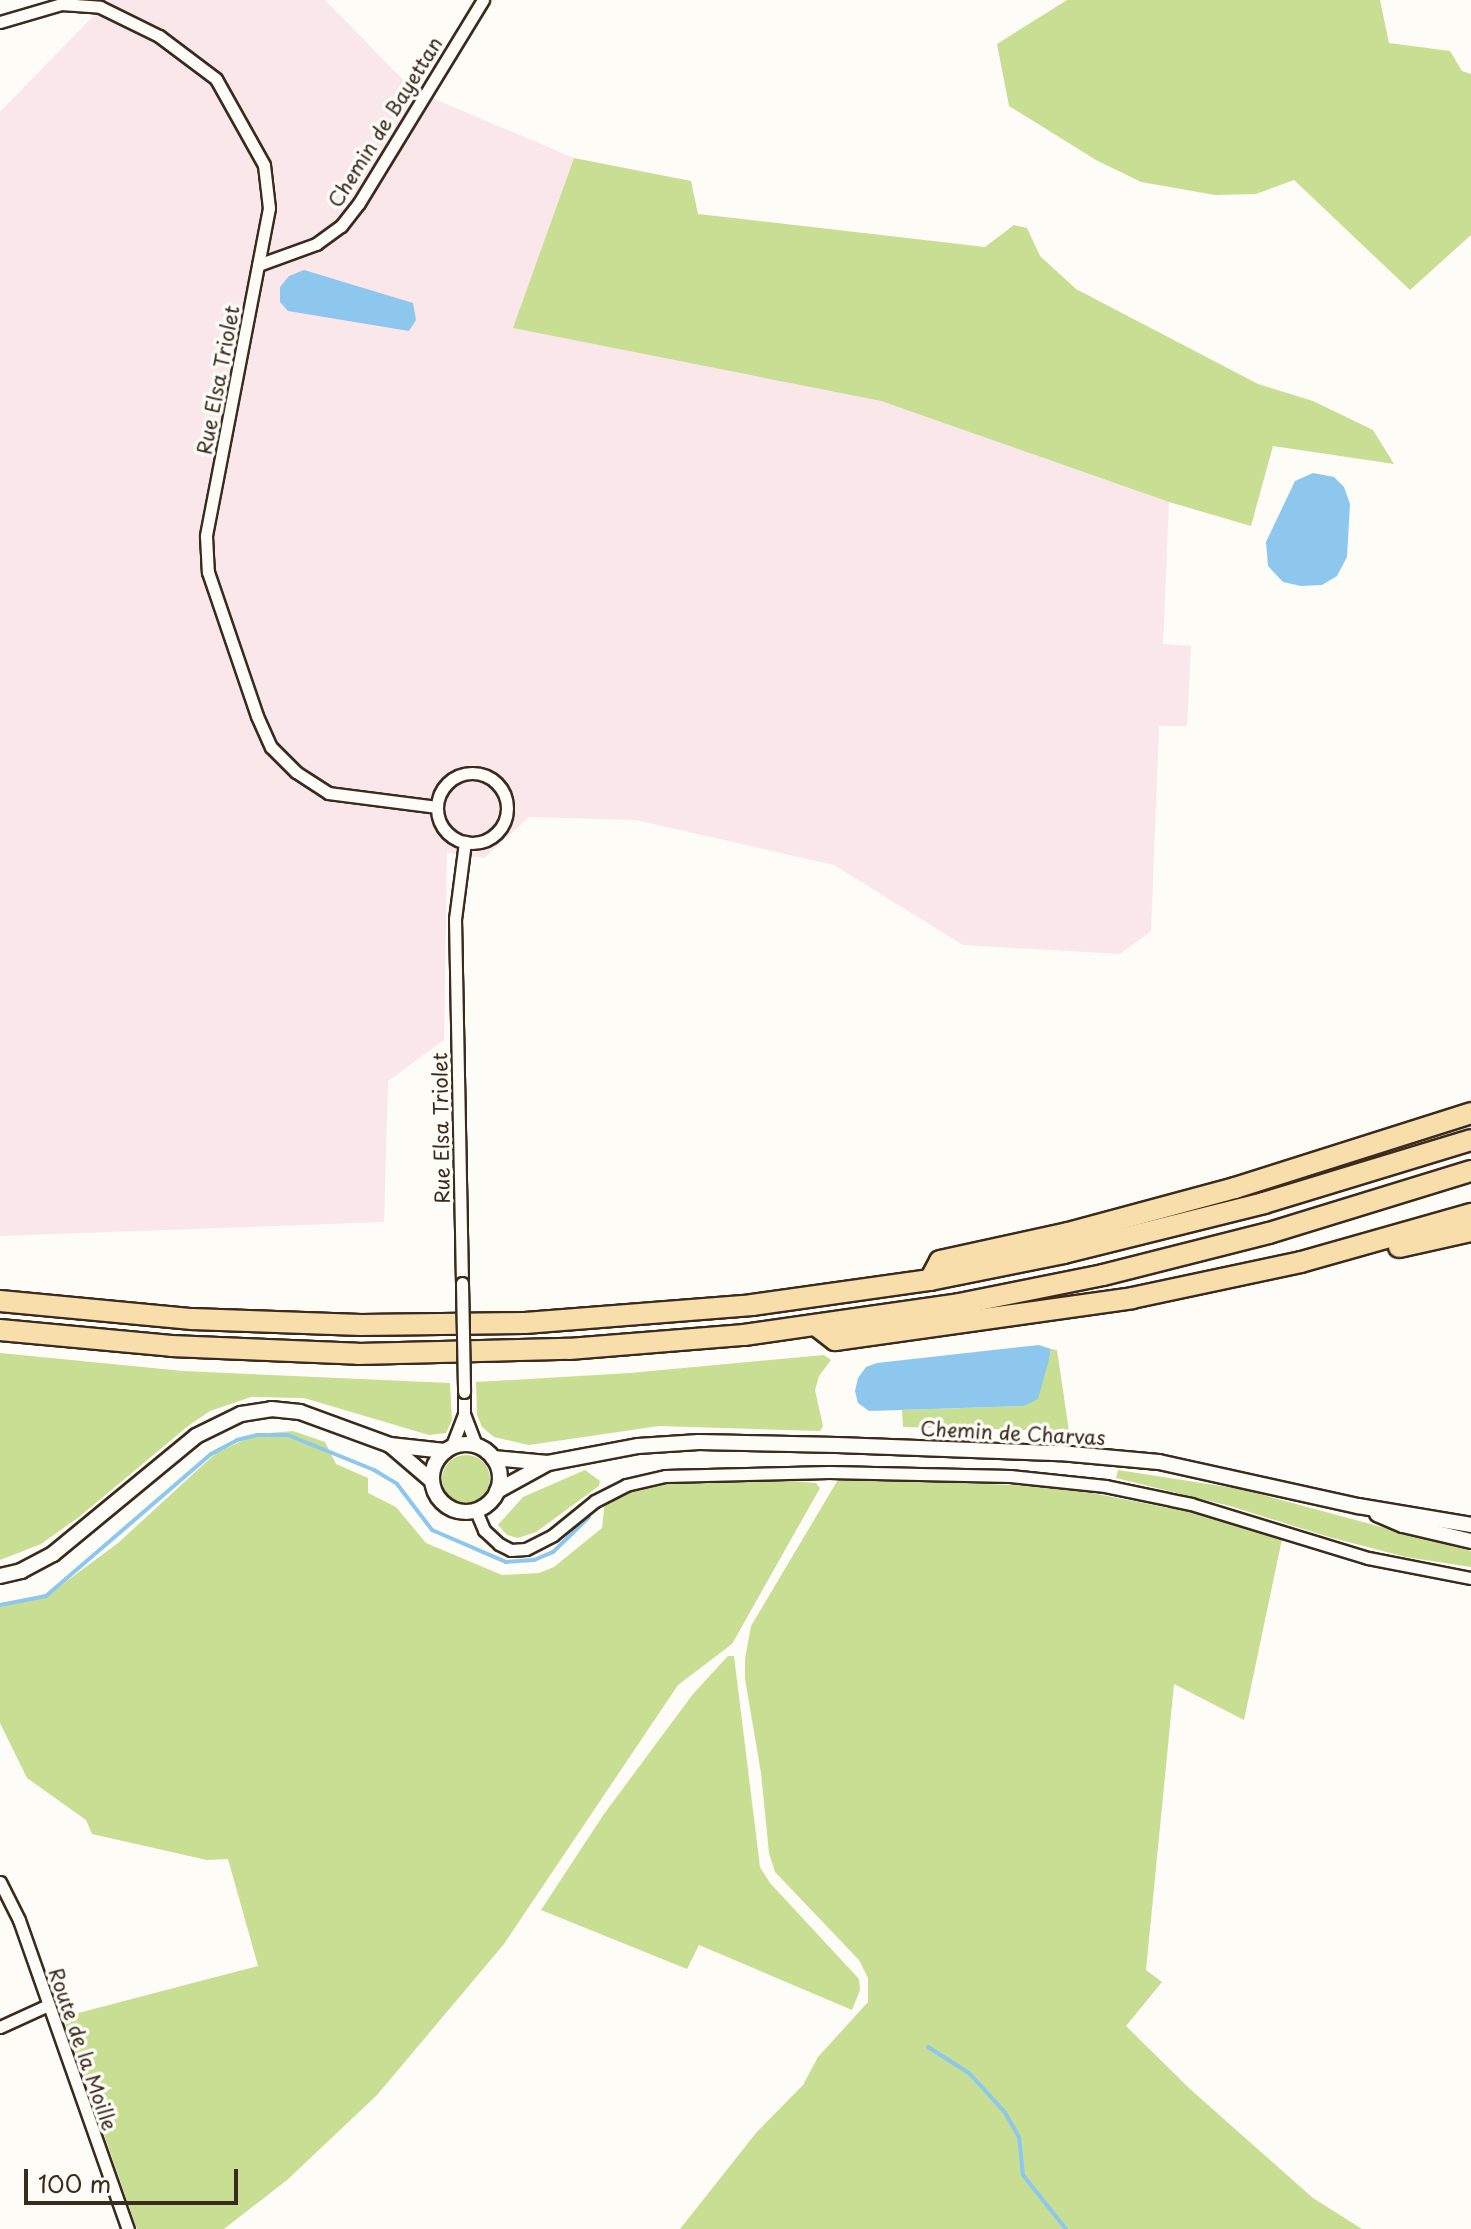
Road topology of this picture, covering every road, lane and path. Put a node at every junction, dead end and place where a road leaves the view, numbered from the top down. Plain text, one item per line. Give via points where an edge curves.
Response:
1 (483, 0) edge
2 (0, 22) edge
3 (258, 265) junction
4 (437, 807) junction
5 (465, 842) junction
6 (1471, 1113) edge
7 (1471, 1140) edge
8 (1471, 1171) edge
9 (1471, 1214) edge
10 (1471, 1231) edge
11 (1301, 1262) junction
12 (930, 1280) junction
13 (0, 1301) edge
14 (817, 1326) junction
15 (0, 1330) edge
16 (464, 1414) junction
17 (390, 1445) junction
18 (476, 1446) junction
19 (448, 1450) junction
20 (493, 1458) junction
21 (548, 1463) junction
22 (432, 1481) junction
23 (497, 1491) junction
24 (1358, 1506) junction
25 (476, 1511) junction
26 (1471, 1525) edge
27 (1471, 1541) edge
28 (0, 1576) edge
29 (1471, 1578) edge
30 (0, 1882) edge
31 (48, 2005) junction
32 (0, 2027) edge
33 (128, 2229) edge

1 - 3 street, Chemin de Bayettan via 341,226 316,244
2 - 3 street, Rue Elsa Triolet via 61,4 100,7 159,36 216,79 264,165 269,208
3 - 4 street, Rue Elsa Triolet via 206,536 208,572 271,747 328,793
4 - 5 street via 445,830
4 - 5 street via 446,784 460,774 492,778 504,791 508,807 500,830 490,838
5 - 16 street, Rue Elsa Triolet, bridge via 455,919
6 - 12 highway via 1235,1188 940,1261
7 - 12 highway via 1152,1233
8 - 14 highway via 1144,1265 974,1302
9 - 11 highway
10 - 11 highway via 1320,1265
11 - 14 highway via 1132,1298 986,1321 835,1340
12 - 13 highway via 681,1312 447,1325 192,1319
14 - 15 highway via 630,1345 445,1354 199,1348
16 - 18 street, Rue Elsa Triolet
16 - 19 street, Rue Elsa Triolet
17 - 19 street
17 - 22 street
17 - 28 street via 300,1412 271,1409 227,1418 196,1436 53,1554
18 - 19 street
18 - 20 street
19 - 22 street via 436,1460
20 - 21 street, Chemin de Charvas
20 - 23 street via 500,1477
21 - 23 street, Chemin de Charvas
21 - 24 street, Chemin de Charvas via 638,1446 699,1442 1060,1453 1171,1464
22 - 25 street via 442,1503 452,1510
23 - 25 street
24 - 26 street, Chemin de Charvas
24 - 27 street via 1403,1525
25 - 29 street via 484,1530 511,1550 526,1549 553,1535 595,1501 626,1485 665,1476 1010,1476 1105,1486 1191,1504 1380,1561
30 - 31 street, Route de la Moille
31 - 32 street
31 - 33 street, Route de la Moille

